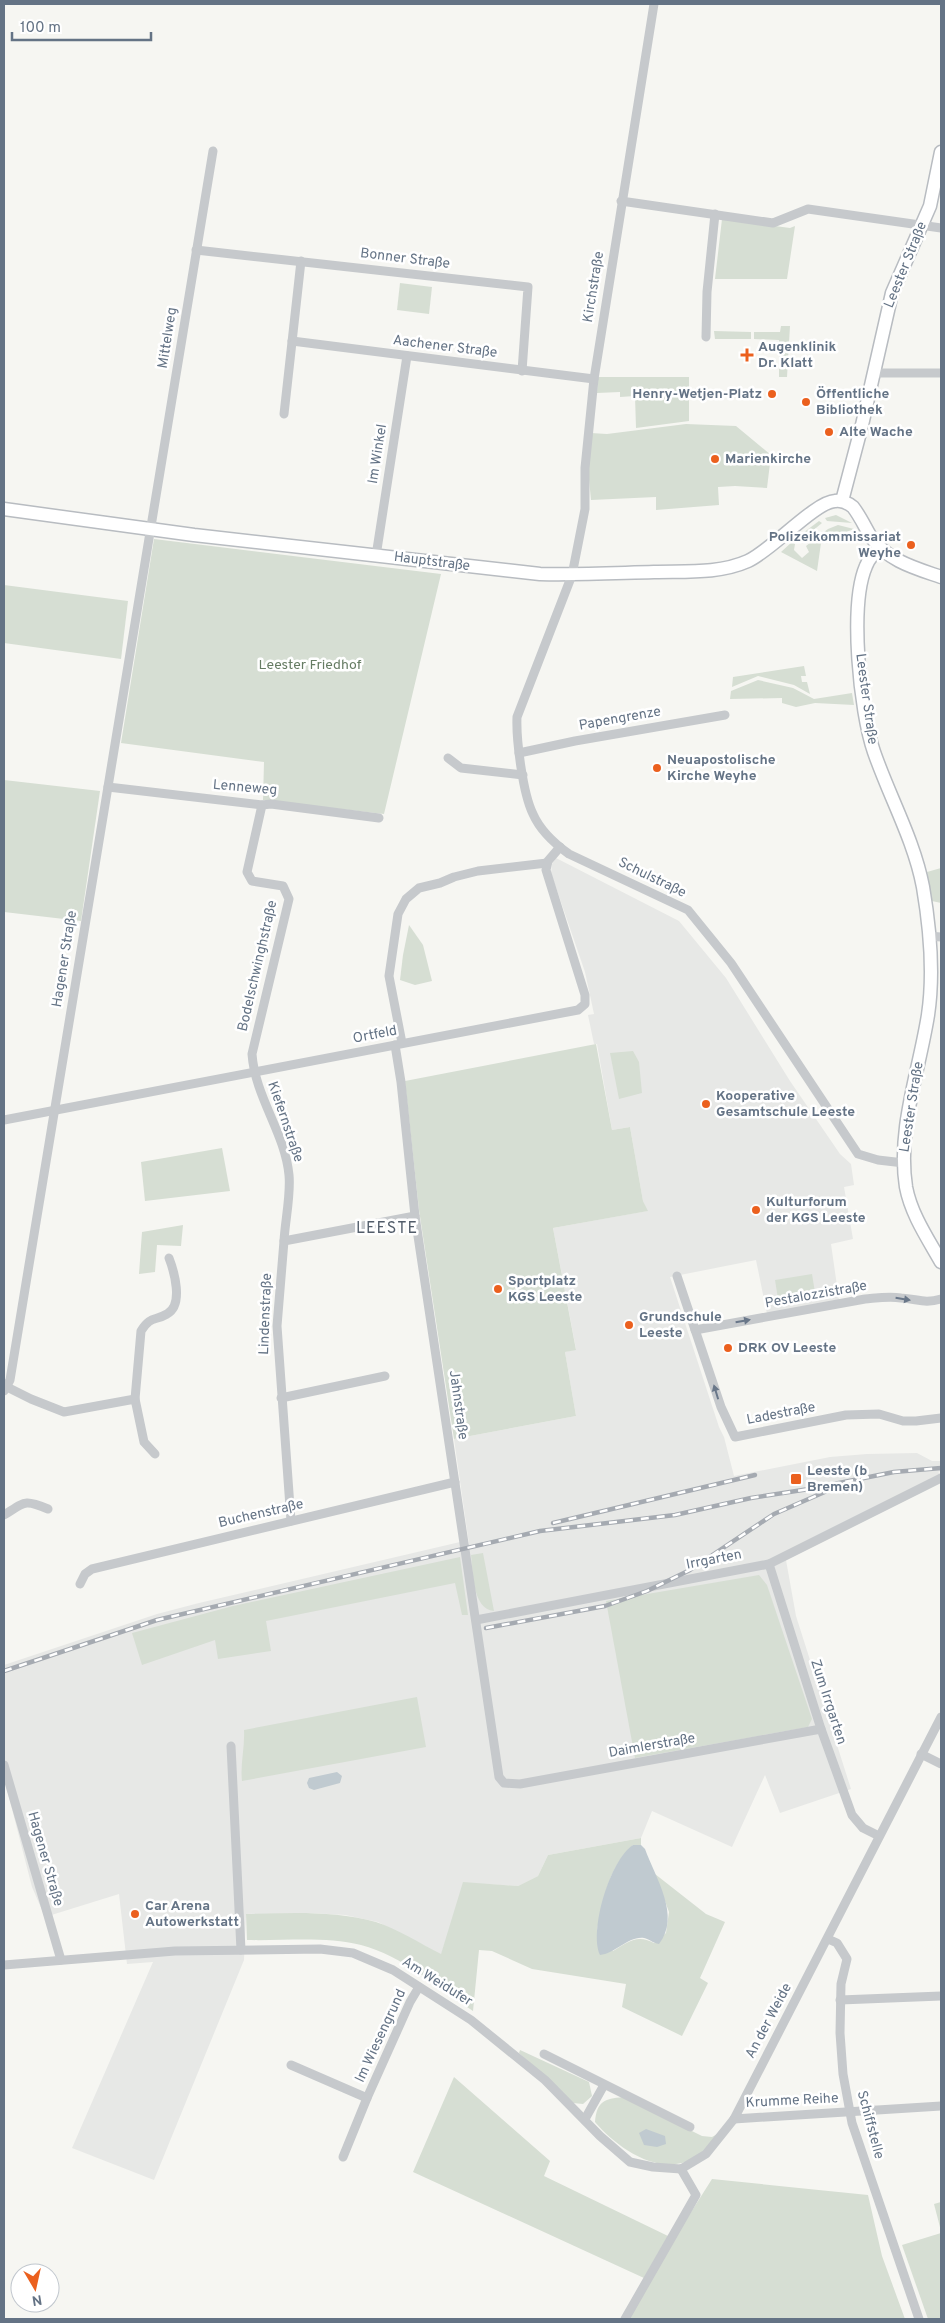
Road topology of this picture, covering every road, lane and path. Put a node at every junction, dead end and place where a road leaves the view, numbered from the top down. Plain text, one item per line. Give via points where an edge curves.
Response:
1 (654, 4) edge
2 (213, 150) dead end
3 (941, 152) edge
4 (621, 201) junction
5 (716, 214) junction
6 (923, 224) junction
7 (941, 228) edge
8 (196, 250) junction
9 (301, 261) junction
10 (706, 336) dead end
11 (292, 341) junction
12 (407, 356) junction
13 (522, 371) junction
14 (874, 373) junction
15 (941, 373) edge
16 (594, 379) junction
17 (284, 414) dead end
18 (842, 501) junction
19 (4, 510) edge
20 (150, 529) junction
21 (880, 548) junction
22 (376, 556) junction
23 (572, 575) junction
24 (941, 577) edge
25 (725, 715) dead end
26 (519, 753) junction
27 (448, 758) dead end
28 (523, 774) junction
29 (108, 787) junction
30 (262, 805) junction
31 (379, 818) dead end
32 (560, 847) junction
33 (547, 863) junction
34 (928, 936) junction
35 (941, 937) edge
36 (398, 1044) junction
37 (254, 1073) junction
38 (55, 1110) junction
39 (4, 1120) edge
40 (904, 1163) junction
41 (415, 1216) junction
42 (284, 1241) junction
43 (169, 1258) dead end
44 (941, 1262) edge
45 (677, 1276) dead end
46 (941, 1299) edge
47 (695, 1330) junction
48 (385, 1376) dead end
49 (6, 1389) edge
50 (281, 1398) junction
51 (135, 1399) junction
52 (941, 1418) edge
53 (155, 1454) dead end
54 (941, 1478) edge
55 (455, 1482) junction
56 (48, 1509) dead end
57 (4, 1515) edge
58 (291, 1521) junction
59 (768, 1564) junction
60 (80, 1584) dead end
61 (476, 1620) junction
62 (941, 1717) edge
63 (821, 1729) junction
64 (232, 1746) dead end
65 (921, 1754) junction
66 (4, 1764) edge
67 (941, 1764) edge
68 (497, 1769) joint
69 (879, 1836) junction
70 (828, 1938) junction
71 (241, 1950) junction
72 (61, 1960) junction
73 (4, 1965) edge
74 (419, 1987) junction
75 (941, 1996) edge
76 (840, 2000) junction
77 (544, 2054) dead end
78 (291, 2065) dead end
79 (604, 2085) junction
80 (367, 2098) junction
81 (941, 2106) edge
82 (852, 2112) junction
83 (734, 2118) junction
84 (585, 2119) junction
85 (690, 2127) dead end
86 (343, 2157) dead end
87 (681, 2169) junction
88 (625, 2319) edge
89 (919, 2319) edge

1 - 4 street, Kirchstraße
2 - 8 street, Mittelweg
3 - 6 street, Leester Straße via 933,197
4 - 5 street
4 - 16 street, Kirchstraße
5 - 6 street via 776,223 808,209
5 - 10 street via 707,292
6 - 7 street
6 - 14 street, Leester Straße via 892,293
8 - 9 street, Bonner Straße
8 - 20 street, Mittelweg
9 - 11 street
9 - 13 street, Bonner Straße via 528,287
11 - 12 street, Aachener Straße
11 - 17 street
12 - 13 street, Aachener Straße
12 - 22 street, Im Winkel
13 - 16 street, Aachener Straße
14 - 15 street
14 - 18 street, Leester Straße
16 - 23 street, Kirchstraße via 585,468 585,509
18 - 21 street via 853,507
18 - 23 street, Hauptstraße via 817,509 764,551 740,564 698,571
19 - 20 street, Hauptstraße
20 - 22 street, Hauptstraße
20 - 29 street, Hagener Straße
21 - 24 street via 905,565
21 - 34 street, Leester Straße via 866,564 862,577 857,621 862,682 874,751 910,840 923,886
22 - 23 street, Hauptstraße
23 - 26 street, Schulstraße via 520,704 516,734
25 - 26 street, Papengrenze
26 - 28 street, Schulstraße
27 - 28 street via 461,768
28 - 32 street, Schulstraße via 532,813
29 - 30 street, Lenneweg
29 - 38 street, Hagener Straße
30 - 31 street, Lenneweg
30 - 37 street, Bodelschwinghstraße via 247,872 252,881 283,886 289,899 252,1054
32 - 33 street
32 - 40 street, Schulstraße via 688,910 731,963 858,1154
33 - 36 street, Jahnstraße via 454,877 420,888 406,899 398,914 389,976
33 - 36 street, Ortfeld via 547,877 585,995 585,1004 578,1010
34 - 35 street
34 - 40 street, Leester Straße via 928,1014 909,1112
36 - 37 street, Ortfeld
36 - 41 street, Jahnstraße
37 - 38 street, Ortfeld
37 - 42 street, Kiefernstraße via 289,1176
38 - 39 street, Ortfeld
38 - 49 street, Hagener Straße via 25,1301
40 - 44 street, Leester Straße via 915,1215
41 - 42 street
41 - 55 street, Jahnstraße
42 - 50 street, Lindenstraße via 276,1326
43 - 51 street via 176,1275 176,1298 168,1314 146,1323 141,1331
45 - 47 street, Ladestraße
47 -> 46 street, Pestalozzistraße via 865,1299 897,1297 919,1302
52 -> 47 street, Ladestraße via 916,1421 879,1414 846,1415 735,1437 721,1407
48 - 50 street
49 - 51 street via 64,1412
50 - 58 street, Lindenstraße
51 - 53 street via 144,1442
54 - 59 street, Irrgarten
55 - 58 street, Buchenstraße
55 - 61 street, Jahnstraße
56 - 57 street via 25,1502
58 - 60 street, Buchenstraße via 92,1569
59 - 61 street, Irrgarten
59 - 63 street, Zum Irrgarten
61 - 68 street, Jahnstraße
62 - 65 street, An der Weide
63 - 68 street, Daimlerstraße via 513,1784 504,1783
63 - 69 street, Zum Irrgarten via 852,1815 863,1828
64 - 71 street
65 - 67 street
65 - 69 street, An der Weide
66 - 72 street, Hagener Straße
69 - 70 street, An der Weide
70 - 76 street, Schiffstelle via 848,1959
70 - 83 street, An der Weide
71 - 72 street, Am Weidufer via 175,1951
71 - 74 street, Am Weidufer via 320,1949 353,1953 393,1970
72 - 73 street, Am Weidufer
74 - 80 street, Im Wiesengrund
74 - 84 street, Am Weidufer via 471,2020 545,2080
75 - 76 street
76 - 82 street, Schiffstelle via 843,2074
77 - 79 street
78 - 80 street, Im Wiesengrund
79 - 84 street
79 - 85 street
80 - 86 street, Im Wiesengrund
81 - 82 street, Krumme Reihe
82 - 83 street, Krumme Reihe
82 - 89 street, Schiffstelle via 855,2132
83 - 87 street, An der Weide via 706,2154
84 - 87 street, Am Weidufer via 630,2162 653,2168
87 - 88 street via 696,2195

